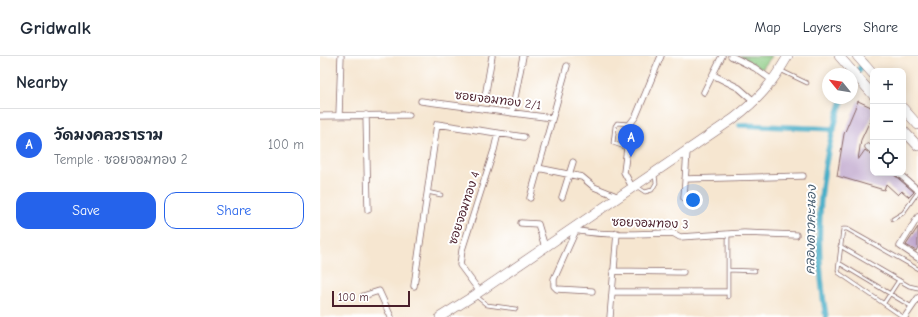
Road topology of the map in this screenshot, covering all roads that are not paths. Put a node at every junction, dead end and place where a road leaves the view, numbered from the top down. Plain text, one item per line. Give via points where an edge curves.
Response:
1 (341, 56) edge
2 (492, 56) edge
3 (521, 56) edge
4 (661, 56) edge
5 (722, 56) edge
6 (731, 56) edge
7 (788, 56) edge
8 (839, 56) edge
9 (857, 56) edge
10 (567, 66) dead end
11 (780, 70) junction
12 (870, 71) edge
13 (713, 75) junction
14 (773, 81) junction
15 (807, 83) dead end
16 (870, 91) edge
17 (704, 92) dead end
18 (485, 97) dead end
19 (422, 101) dead end
20 (755, 102) junction
21 (906, 111) edge
22 (512, 112) junction
23 (339, 114) junction
24 (366, 115) junction
25 (409, 115) dead end
26 (320, 116) edge
27 (552, 118) junction
28 (630, 124) junction
29 (918, 125) edge
30 (498, 133) junction
31 (906, 133) edge
32 (524, 137) dead end
33 (918, 146) edge
34 (627, 148) junction
35 (687, 150) junction
36 (573, 162) dead end
37 (538, 168) junction
38 (654, 173) junction
39 (570, 175) junction
40 (803, 176) dead end
41 (901, 176) edge
42 (685, 179) junction
43 (634, 186) junction
44 (918, 191) edge
45 (426, 192) junction
46 (441, 194) dead end
47 (562, 197) dead end
48 (619, 197) junction
49 (530, 198) dead end
50 (684, 198) dead end
51 (368, 210) dead end
52 (918, 217) edge
53 (892, 219) dead end
54 (521, 223) dead end
55 (574, 229) junction
56 (617, 233) junction
57 (728, 235) junction
58 (796, 235) dead end
59 (840, 246) junction
60 (545, 247) junction
61 (918, 258) edge
62 (839, 263) junction
63 (918, 269) edge
64 (728, 270) junction
65 (614, 271) junction
66 (755, 271) dead end
67 (683, 272) dead end
68 (899, 280) junction
69 (414, 286) dead end
70 (918, 288) edge
71 (592, 291) dead end
72 (612, 292) junction
73 (478, 294) junction
74 (727, 294) joint
75 (890, 294) junction
76 (362, 296) dead end
77 (918, 298) edge
78 (884, 303) junction
79 (912, 307) junction
80 (516, 309) dead end
81 (450, 314) edge
82 (907, 316) edge
83 (391, 317) edge
84 (440, 317) edge
85 (610, 317) edge

1 - 23 street
2 - 18 street
3 - 22 street
4 - 28 street via 636,116
5 - 13 street
6 - 14 street
7 - 11 main road
8 - 16 main road
9 - 12 main road
10 - 27 street
11 - 14 main road
11 - 15 lane
13 - 17 street
13 - 20 street via 739,88
14 - 20 main road
19 - 22 street, ซอยจอมทอง 2/1
20 - 35 main road
21 - 29 main road
22 - 27 street, ซอยจอมทอง 2/1
23 - 24 street
23 - 26 street
24 - 25 street
24 - 51 street
27 - 37 street, ซอยจอมทอง 2/1
28 - 34 street
28 - 34 lane via 617,123 615,126 613,143
30 - 32 street
30 - 45 street via 437,124
30 - 73 street, ซอยจอมทอง 4 via 462,250 460,265
31 - 33 main road
34 - 43 street via 624,172
35 - 38 main road
35 - 42 street
36 - 39 street
37 - 39 street
37 - 49 street, ซอยจอมทอง 2/1
38 - 43 main road
38 - 43 lane via 656,183 652,190 645,192
39 - 47 street
39 - 48 street via 582,177 594,187
40 - 42 street
41 - 44 street
42 - 50 street
43 - 48 main road
44 - 53 lane via 903,213
45 - 46 lane
45 - 69 street
48 - 55 main road
52 - 61 street via 900,246
54 - 60 street via 538,224
55 - 56 street, ซอยจอมทอง 3
55 - 60 main road
55 - 71 street via 554,279 554,286 557,289
56 - 57 street, ซอยจอมทอง 3 via 673,233 680,237
56 - 65 street
57 - 58 street, ซอยจอมทอง 3
57 - 64 lane
59 - 62 lane
59 - 63 lane via 843,229 848,229
59 - 68 lane
60 - 73 main road
62 - 75 lane
62 - 78 lane via 839,273
64 - 66 lane
64 - 74 lane
65 - 67 street
65 - 72 street
68 - 70 lane
68 - 75 lane
72 - 74 street
72 - 85 street
73 - 80 lane via 488,305
73 - 81 main road
75 - 78 lane
75 - 79 lane
76 - 83 street via 378,291
77 - 79 street
78 - 82 lane
79 - 82 street
81 - 84 main road

